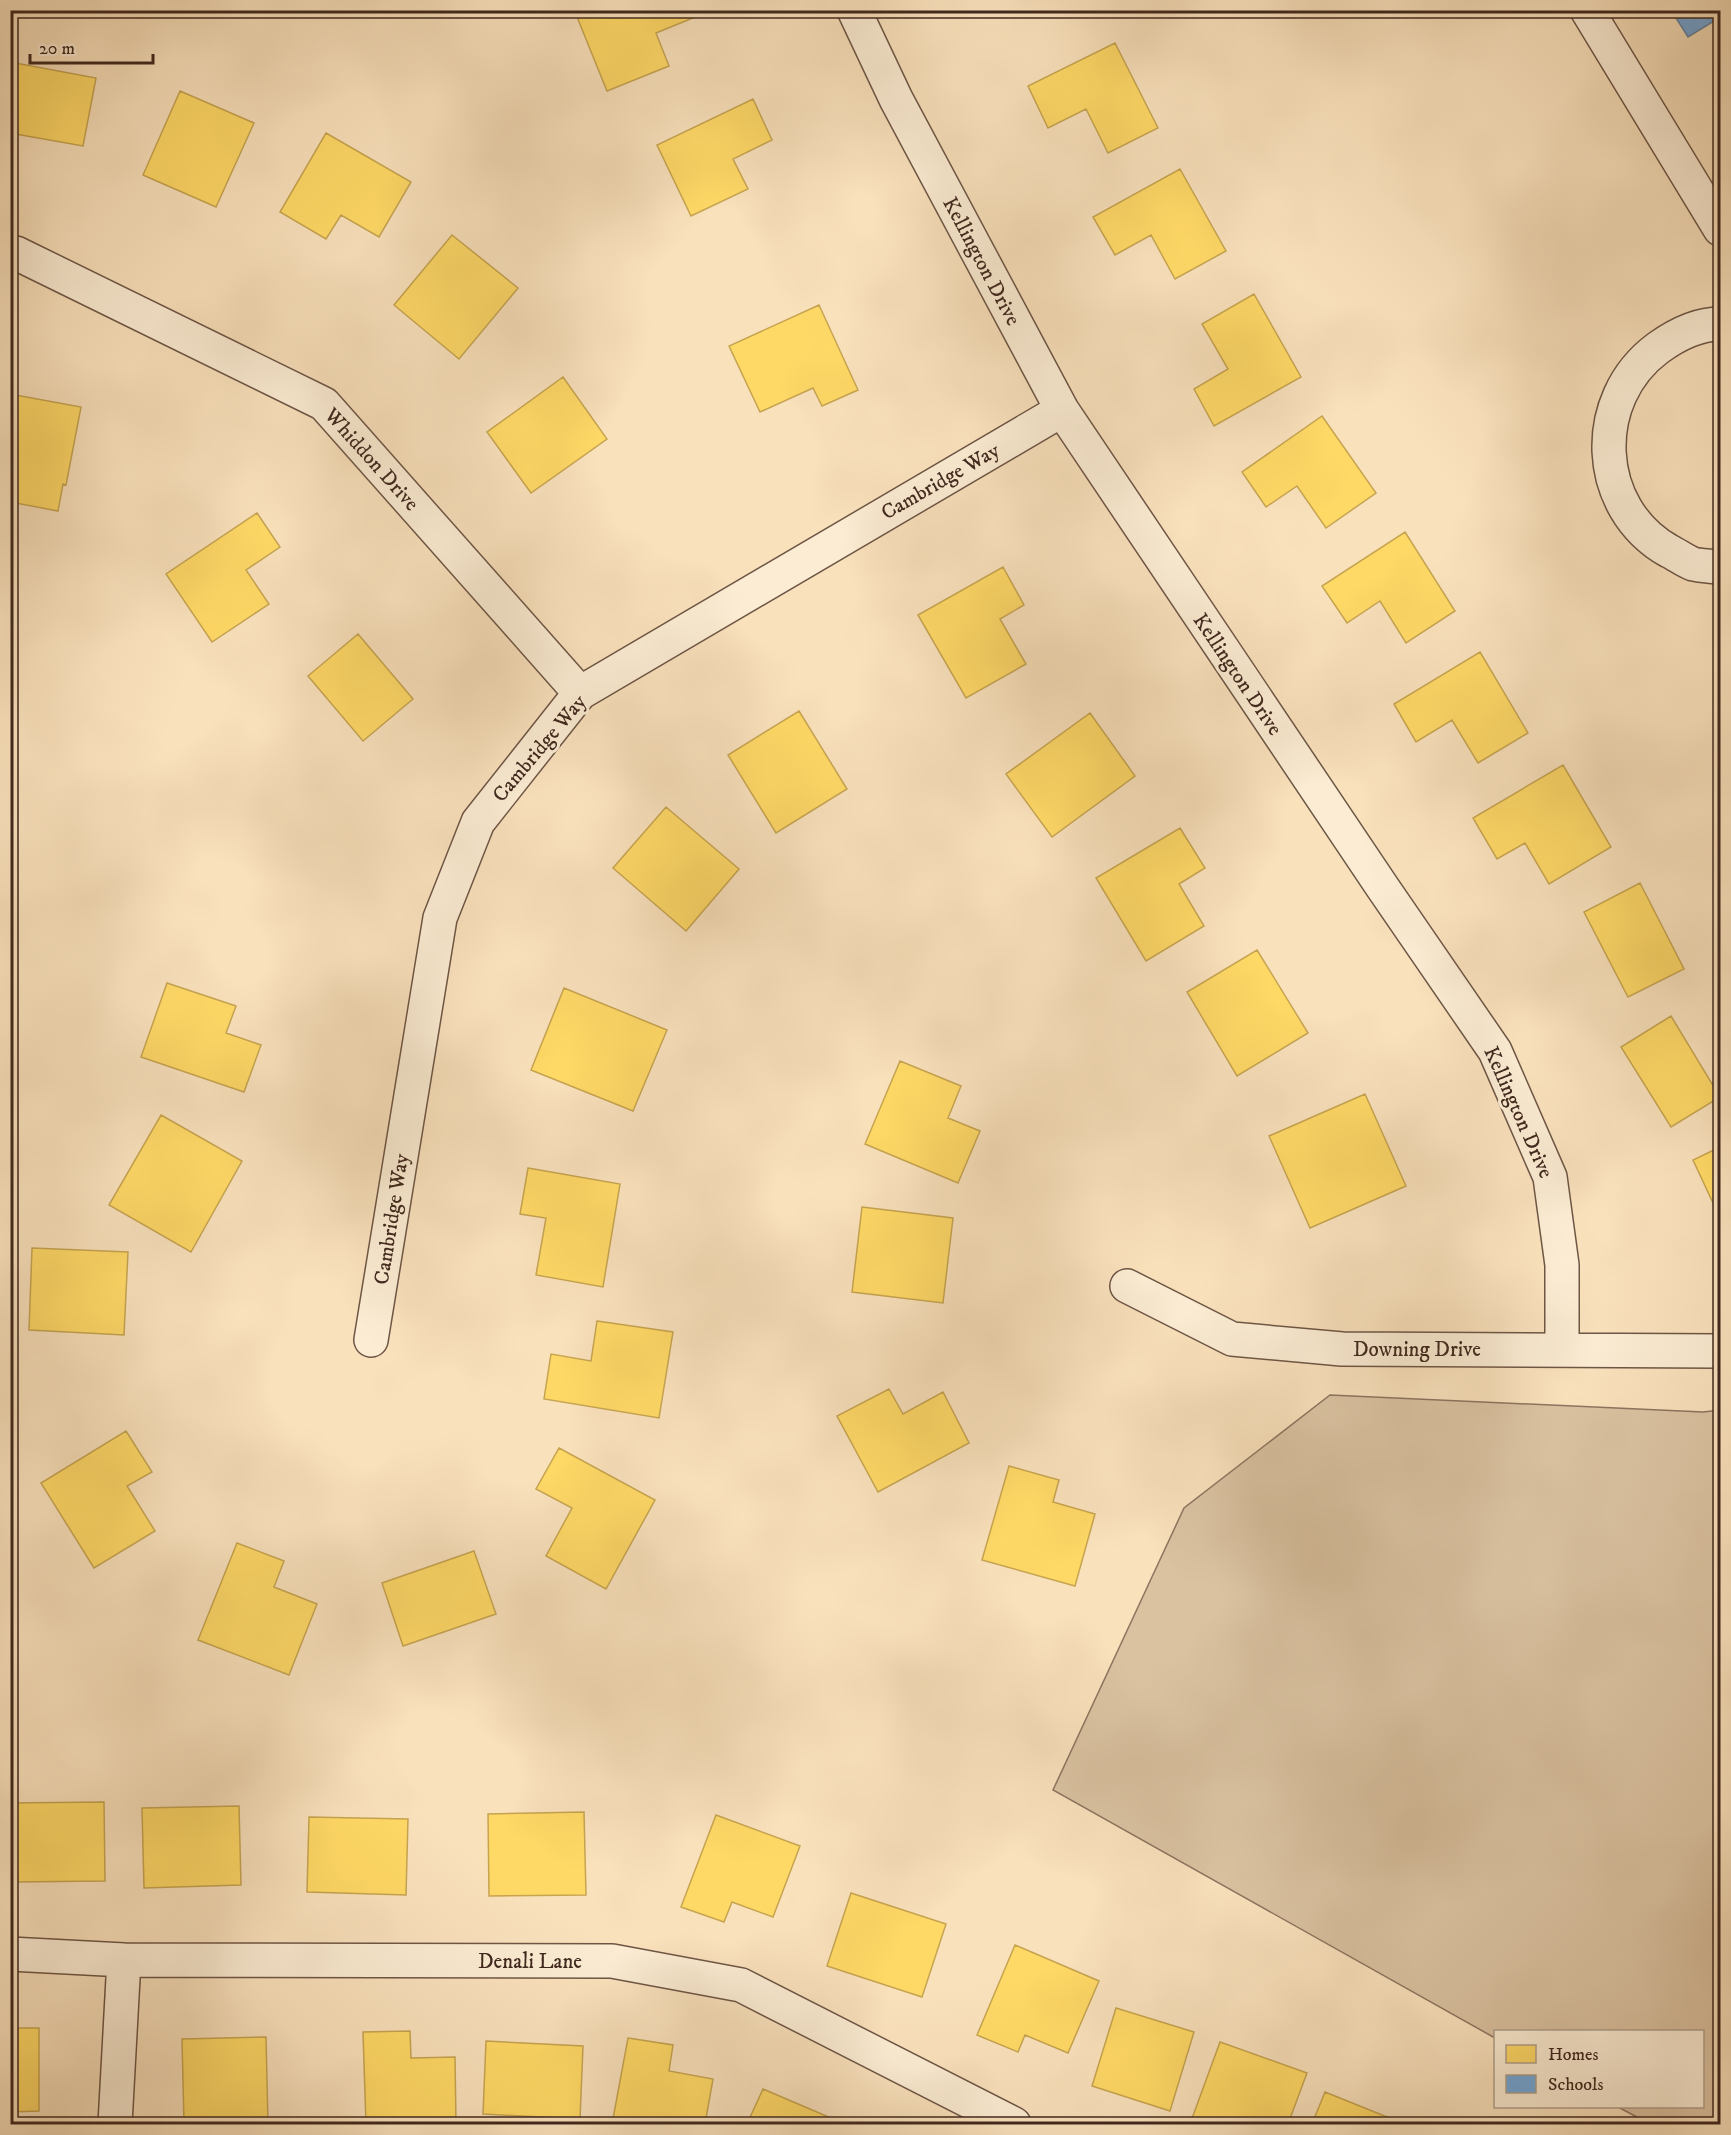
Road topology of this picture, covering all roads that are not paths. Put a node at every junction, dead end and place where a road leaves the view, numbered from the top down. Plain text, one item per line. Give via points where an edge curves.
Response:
1 (854, 10) edge
2 (1587, 10) edge
3 (1720, 229) edge
4 (10, 253) edge
5 (1720, 324) edge
6 (1062, 410) junction
7 (1720, 568) edge
8 (580, 693) junction
9 (1127, 1286) dead end
10 (371, 1340) dead end
11 (1562, 1350) junction
12 (1720, 1351) edge
13 (10, 1954) edge
14 (124, 1960) junction
15 (115, 2124) edge
16 (1014, 2124) edge

1 - 6 street, Kellington Drive via 896,99
2 - 3 street
4 - 8 street, Whiddon Drive via 324,404
5 - 7 street via 1675,335 1643,359 1619,393 1608,433 1611,475 1627,513 1656,543 1692,564
6 - 8 street, Cambridge Way
6 - 11 street, Kellington Drive via 1495,1051 1550,1177 1562,1265
8 - 10 street, Cambridge Way via 478,822 440,918
9 - 11 street, Downing Drive via 1232,1339 1342,1349
11 - 12 street, Downing Drive
13 - 14 street, Denali Lane
14 - 15 street
14 - 16 street, Denali Lane via 612,1960 741,1985

